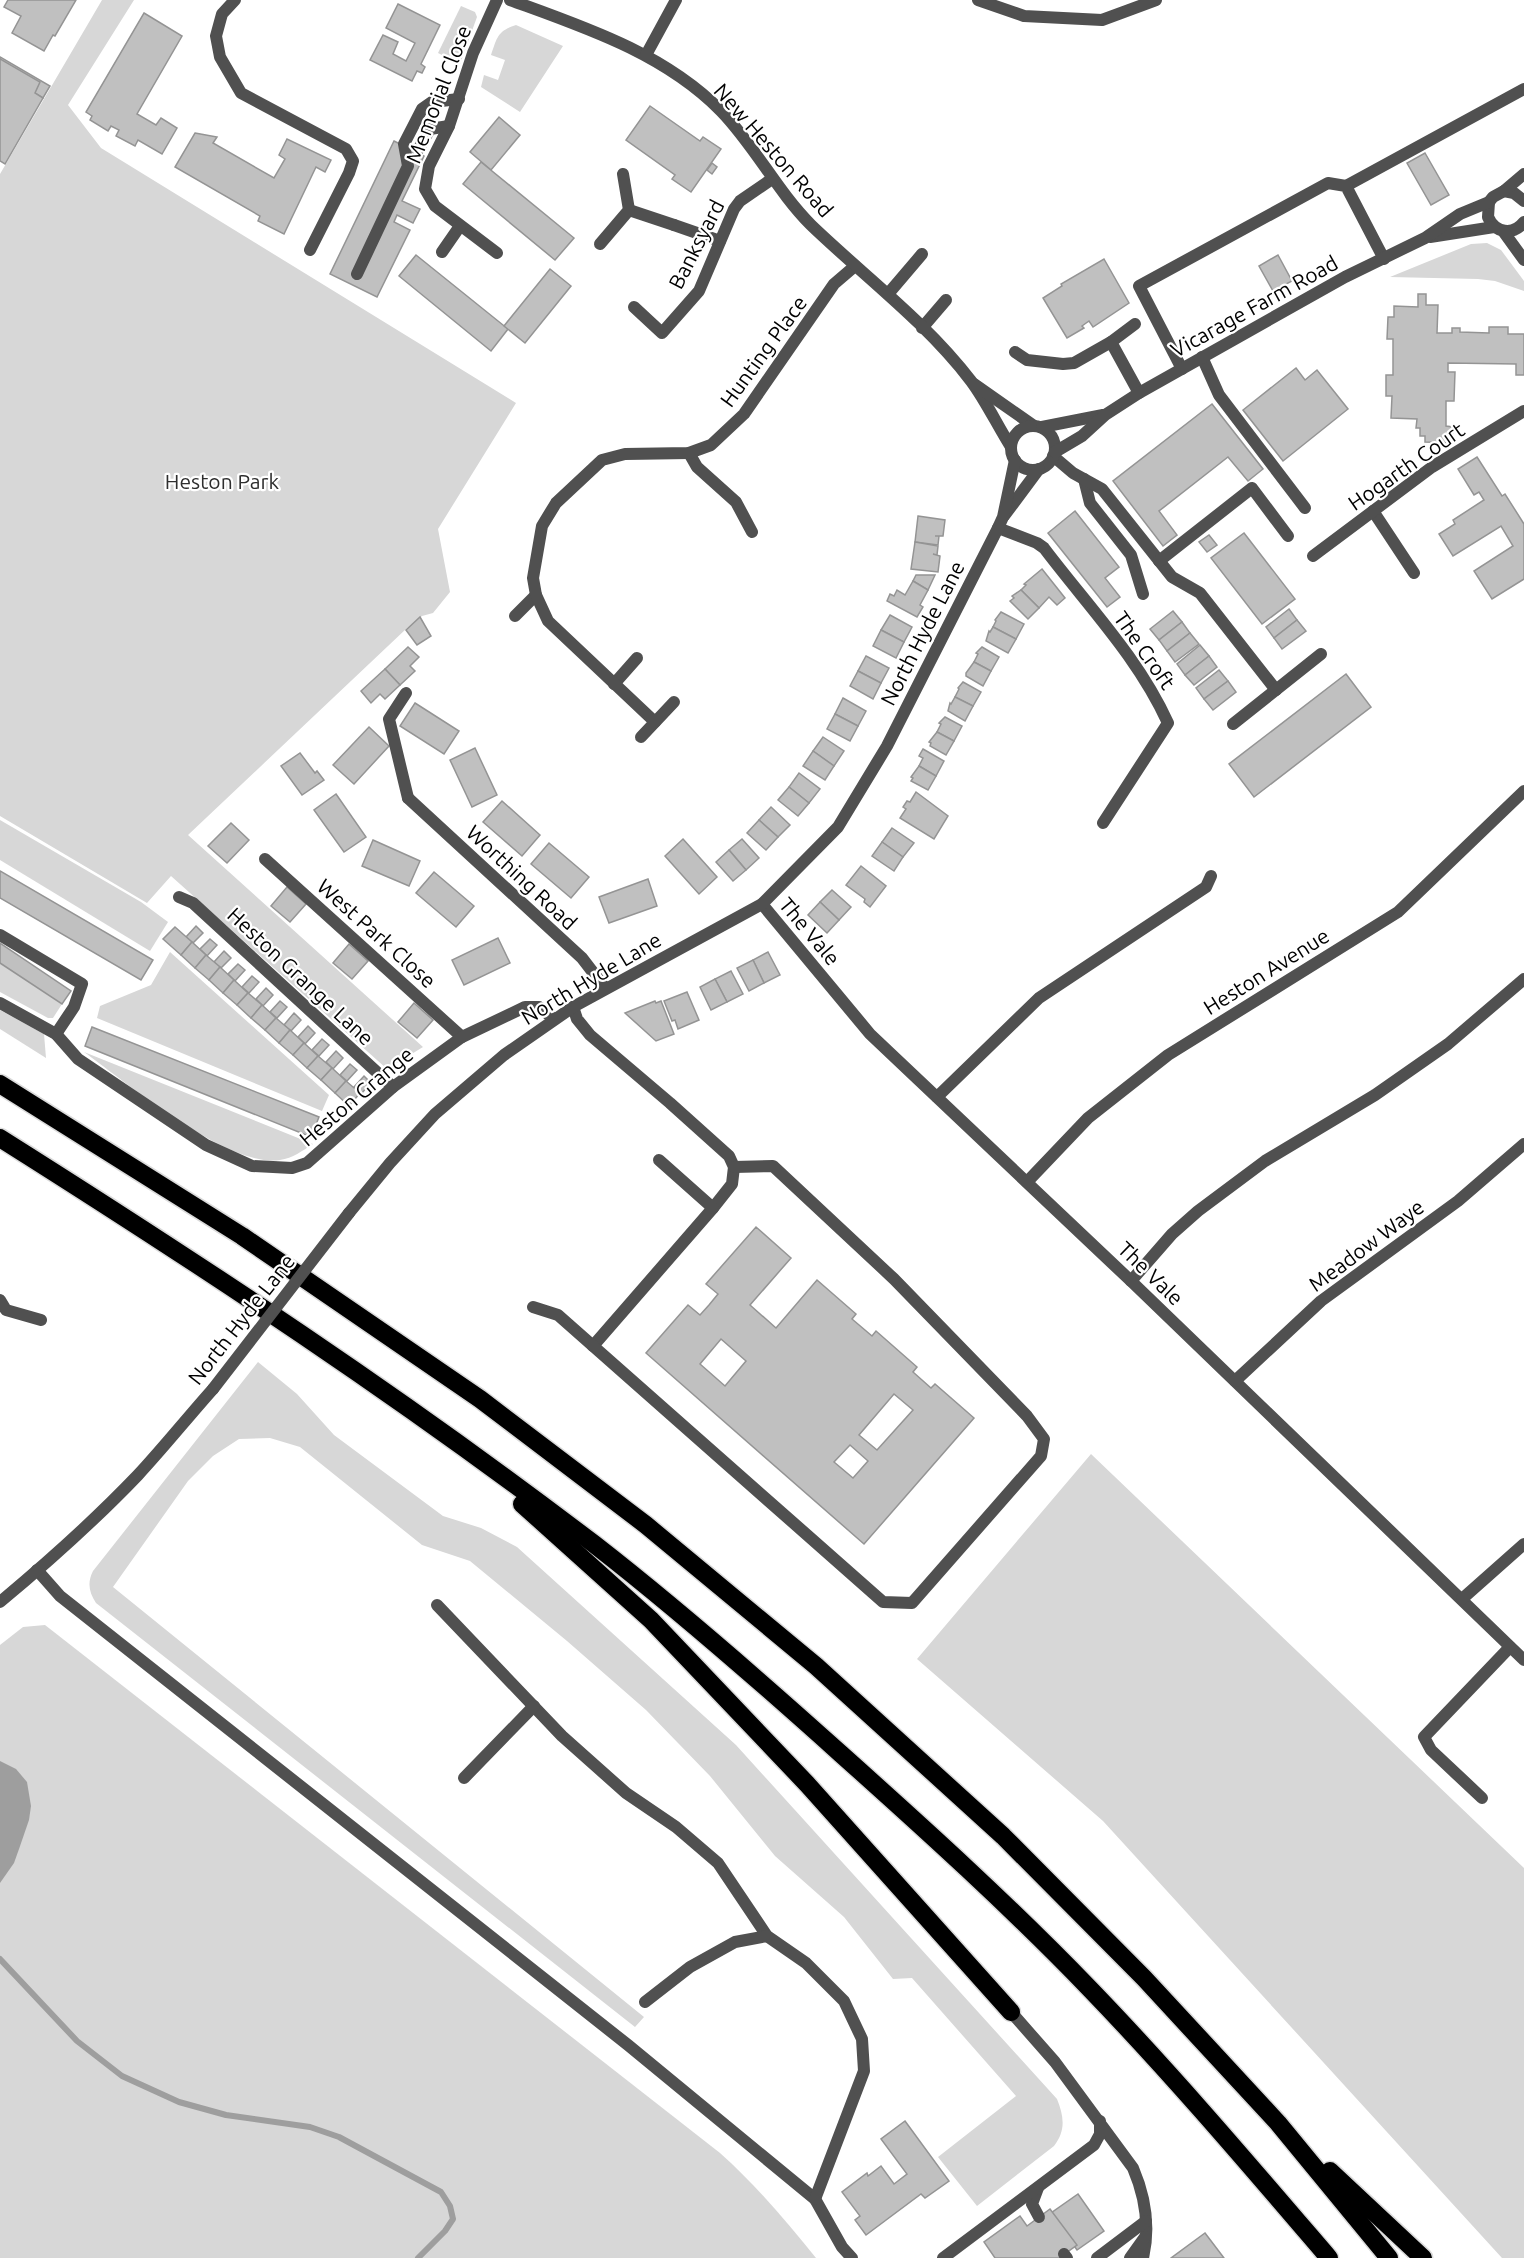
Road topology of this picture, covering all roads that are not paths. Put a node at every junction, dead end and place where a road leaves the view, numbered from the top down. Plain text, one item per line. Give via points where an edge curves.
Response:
1 (235, 0) edge
2 (497, 0) edge
3 (510, 0) edge
4 (676, 0) edge
5 (978, 0) edge
6 (1155, 0) edge
7 (646, 55) junction
8 (1524, 89) edge
9 (459, 99) junction
10 (449, 126) junction
11 (418, 150) dead end
12 (623, 174) dead end
13 (1524, 174) edge
14 (772, 179) junction
15 (1346, 186) junction
16 (1504, 191) junction
17 (1524, 201) edge
18 (1489, 202) junction
19 (628, 210) junction
20 (1524, 222) edge
21 (459, 226) junction
22 (1499, 229) junction
23 (1425, 238) junction
24 (720, 241) junction
25 (600, 244) dead end
26 (310, 250) dead end
27 (442, 252) dead end
28 (497, 253) dead end
29 (922, 254) dead end
30 (1384, 259) junction
31 (1524, 260) edge
32 (855, 266) junction
33 (357, 274) dead end
34 (888, 294) junction
35 (946, 300) dead end
36 (634, 307) dead end
37 (1135, 324) dead end
38 (922, 328) junction
39 (1111, 342) junction
40 (1015, 351) dead end
41 (1202, 357) junction
42 (1182, 369) junction
43 (971, 381) junction
44 (1139, 393) junction
45 (1524, 411) edge
46 (1105, 415) junction
47 (1038, 427) junction
48 (1011, 447) junction
49 (689, 453) junction
50 (1054, 454) junction
51 (1015, 460) junction
52 (1039, 469) junction
53 (1084, 479) junction
54 (1305, 508) dead end
55 (1373, 511) junction
56 (1000, 523) junction
57 (752, 532) dead end
58 (1288, 536) dead end
59 (1312, 556) dead end
60 (1159, 561) junction
61 (1414, 573) dead end
62 (1143, 594) dead end
63 (536, 596) junction
64 (515, 616) dead end
65 (1321, 654) dead end
66 (638, 658) dead end
67 (615, 684) junction
68 (1276, 690) junction
69 (406, 693) dead end
70 (674, 702) dead end
71 (655, 722) junction
72 (1233, 724) dead end
73 (641, 737) dead end
74 (1524, 791) edge
75 (1103, 823) dead end
76 (265, 859) dead end
77 (1211, 876) dead end
78 (179, 897) dead end
79 (762, 903) junction
80 (0, 934) edge
81 (1524, 979) edge
82 (605, 988) junction
83 (0, 1003) edge
84 (573, 1007) junction
85 (554, 1019) junction
86 (56, 1034) junction
87 (462, 1037) junction
88 (0, 1084) edge
89 (393, 1088) junction
90 (937, 1097) junction
91 (0, 1138) edge
92 (1524, 1144) edge
93 (659, 1160) dead end
94 (734, 1167) junction
95 (1027, 1182) junction
96 (713, 1208) junction
97 (1131, 1281) junction
98 (533, 1307) dead end
99 (2, 1309) edge
100 (41, 1320) dead end
101 (593, 1346) junction
102 (1235, 1381) junction
103 (438, 1428) junction
104 (1524, 1544) edge
105 (37, 1570) junction
106 (1462, 1599) junction
107 (0, 1602) edge
108 (437, 1605) dead end
109 (1510, 1647) junction
110 (1524, 1660) edge
111 (534, 1706) junction
112 (464, 1778) dead end
113 (1482, 1798) dead end
114 (767, 1936) junction
115 (645, 2002) dead end
116 (1011, 2012) joint
117 (1100, 2121) junction
118 (1278, 2123) junction
119 (1040, 2185) junction
120 (815, 2199) junction
121 (1039, 2217) dead end
122 (1146, 2221) junction
123 (1146, 2236) junction
124 (1145, 2256) edge
125 (852, 2258) edge
126 (944, 2258) edge
127 (1097, 2258) edge
128 (1130, 2258) edge
129 (1329, 2258) edge
130 (1389, 2258) edge
131 (1423, 2258) edge

1 - 26 street via 222,14 216,36 220,57 241,93 346,149 353,160
2 - 9 street, Memorial Close via 473,53
3 - 7 street, New Heston Road
4 - 7 street
5 - 6 street via 1024,16 1102,20
7 - 14 street, New Heston Road via 720,111
8 - 15 street
9 - 10 street, Memorial Close
9 - 33 street via 432,102 422,109 404,144 408,166
10 - 11 street via 430,129
10 - 21 street, Memorial Close via 429,166 425,189 435,206
12 - 19 street
13 - 16 street, Vicarage Farm Road
14 - 24 street, Banksyard via 740,201
14 - 32 street, New Heston Road via 809,223
15 - 30 street
15 - 42 street via 1328,183 1139,286
16 - 17 street
16 - 18 street, Vicarage Farm Road
18 - 22 street via 1488,217
18 - 23 street, Vicarage Farm Road via 1460,214
19 - 24 street
19 - 25 street
20 - 22 street, Vicarage Farm Road via 1516,230
21 - 27 street
21 - 28 street, Memorial Close
22 - 23 street, Vicarage Farm Road
22 - 31 street
23 - 30 street, Vicarage Farm Road
24 - 36 street, Banksyard via 699,291 662,333
29 - 34 street
30 - 41 street, Vicarage Farm Road
32 - 34 street, New Heston Road
32 - 49 street, Hunting Place via 834,284 744,414 711,445
34 - 38 street, New Heston Road
35 - 38 street
37 - 39 street
38 - 43 street, New Heston Road
39 - 40 street via 1074,363 1027,360
39 - 44 street
41 - 42 street, Vicarage Farm Road
41 - 54 street via 1218,395
42 - 44 street, Vicarage Farm Road
43 - 47 street, New Heston Road
43 - 48 street, New Heston Road
44 - 46 street, Vicarage Farm Road
45 - 55 street, Hogarth Court via 1432,467
46 - 47 street, Vicarage Farm Road
46 - 50 street, Vicarage Farm Road
47 - 48 street via 1028,426 1016,434
47 - 50 street via 1053,437
48 - 51 street
49 - 57 street via 697,467 736,502
49 - 63 street, Hunting Place via 625,454 602,460 571,488 542,526 533,578
50 - 52 street
50 - 53 street
51 - 52 street via 1026,468
51 - 56 street, North Hyde Lane
52 - 56 street, North Hyde Lane
53 - 60 street via 1102,489
53 - 62 street via 1090,503 1131,555
55 - 59 street, Hogarth Court
55 - 61 street
56 - 75 street, The Croft via 1044,548 1120,643 1155,695 1167,723
56 - 79 street, North Hyde Lane via 886,746 838,827
58 - 60 street via 1252,488
60 - 68 street via 1172,577 1200,593
63 - 64 street
63 - 67 street, Hunting Place via 548,621
65 - 68 street
66 - 67 street
67 - 71 street, Hunting Place
68 - 72 street
69 - 82 street, Worthing Road via 389,719 408,798 582,958
70 - 71 street
71 - 73 street
74 - 95 street, Heston Avenue via 1398,912 1168,1055 1088,1118
76 - 87 street, West Park Close
77 - 90 street via 1206,887 1039,998
78 - 89 street, Heston Grange Lane via 193,903
79 - 82 street, North Hyde Lane
79 - 90 street, The Vale via 870,1034
80 - 86 street via 82,984 74,1006
81 - 97 street via 1448,1044 1375,1095 1265,1161 1198,1211
82 - 84 street, North Hyde Lane
83 - 86 street, Heston Grange
84 - 85 street, North Hyde Lane
84 - 94 street via 590,1035 709,1136 729,1156
85 - 87 street, Heston Grange via 539,1007 525,1007
85 - 105 street, North Hyde Lane, bridge via 504,1055 435,1114 390,1163 213,1389 138,1475
86 - 89 street, Heston Grange via 78,1059 206,1145 252,1166 292,1168 307,1163
87 - 89 street, Heston Grange
88 - 118 highway via 242,1236 364,1318 480,1399 646,1525 816,1666 1003,1836 1144,1978
90 - 95 street, The Vale
91 - 103 highway via 313,1340
92 - 102 street, Meadow Waye via 1458,1201 1322,1300
93 - 96 street
94 - 96 street via 732,1184
94 - 101 street via 773,1166 894,1279 1027,1416 1044,1439 1041,1456 912,1603 883,1602
95 - 97 street, The Vale
96 - 101 street
97 - 102 street, The Vale
98 - 101 street via 558,1315
99 - 100 street
102 - 106 street, The Vale
103 - 116 highway via 651,1620 807,1784
103 - 129 highway via 597,1546 753,1675 948,1849 1090,1988 1226,2137
104 - 106 street
105 - 107 street, North Hyde Lane
105 - 120 street via 60,1596 627,2045
106 - 109 street, The Vale
108 - 111 street
109 - 110 street, The Vale
109 - 113 street via 1424,1737 1431,1750
111 - 112 street
111 - 114 street via 626,1793 676,1827 718,1863
114 - 115 street via 735,1942 690,1967
114 - 120 street via 806,1963 843,2001 862,2039 864,2071
116 - 117 street
117 - 119 street via 1100,2134 1094,2145
117 - 122 street via 1133,2168
118 - 130 highway
118 - 131 highway
119 - 121 street via 1032,2204
119 - 126 street
120 - 125 street
122 - 123 street
122 - 127 street
123 - 124 street
123 - 128 street

